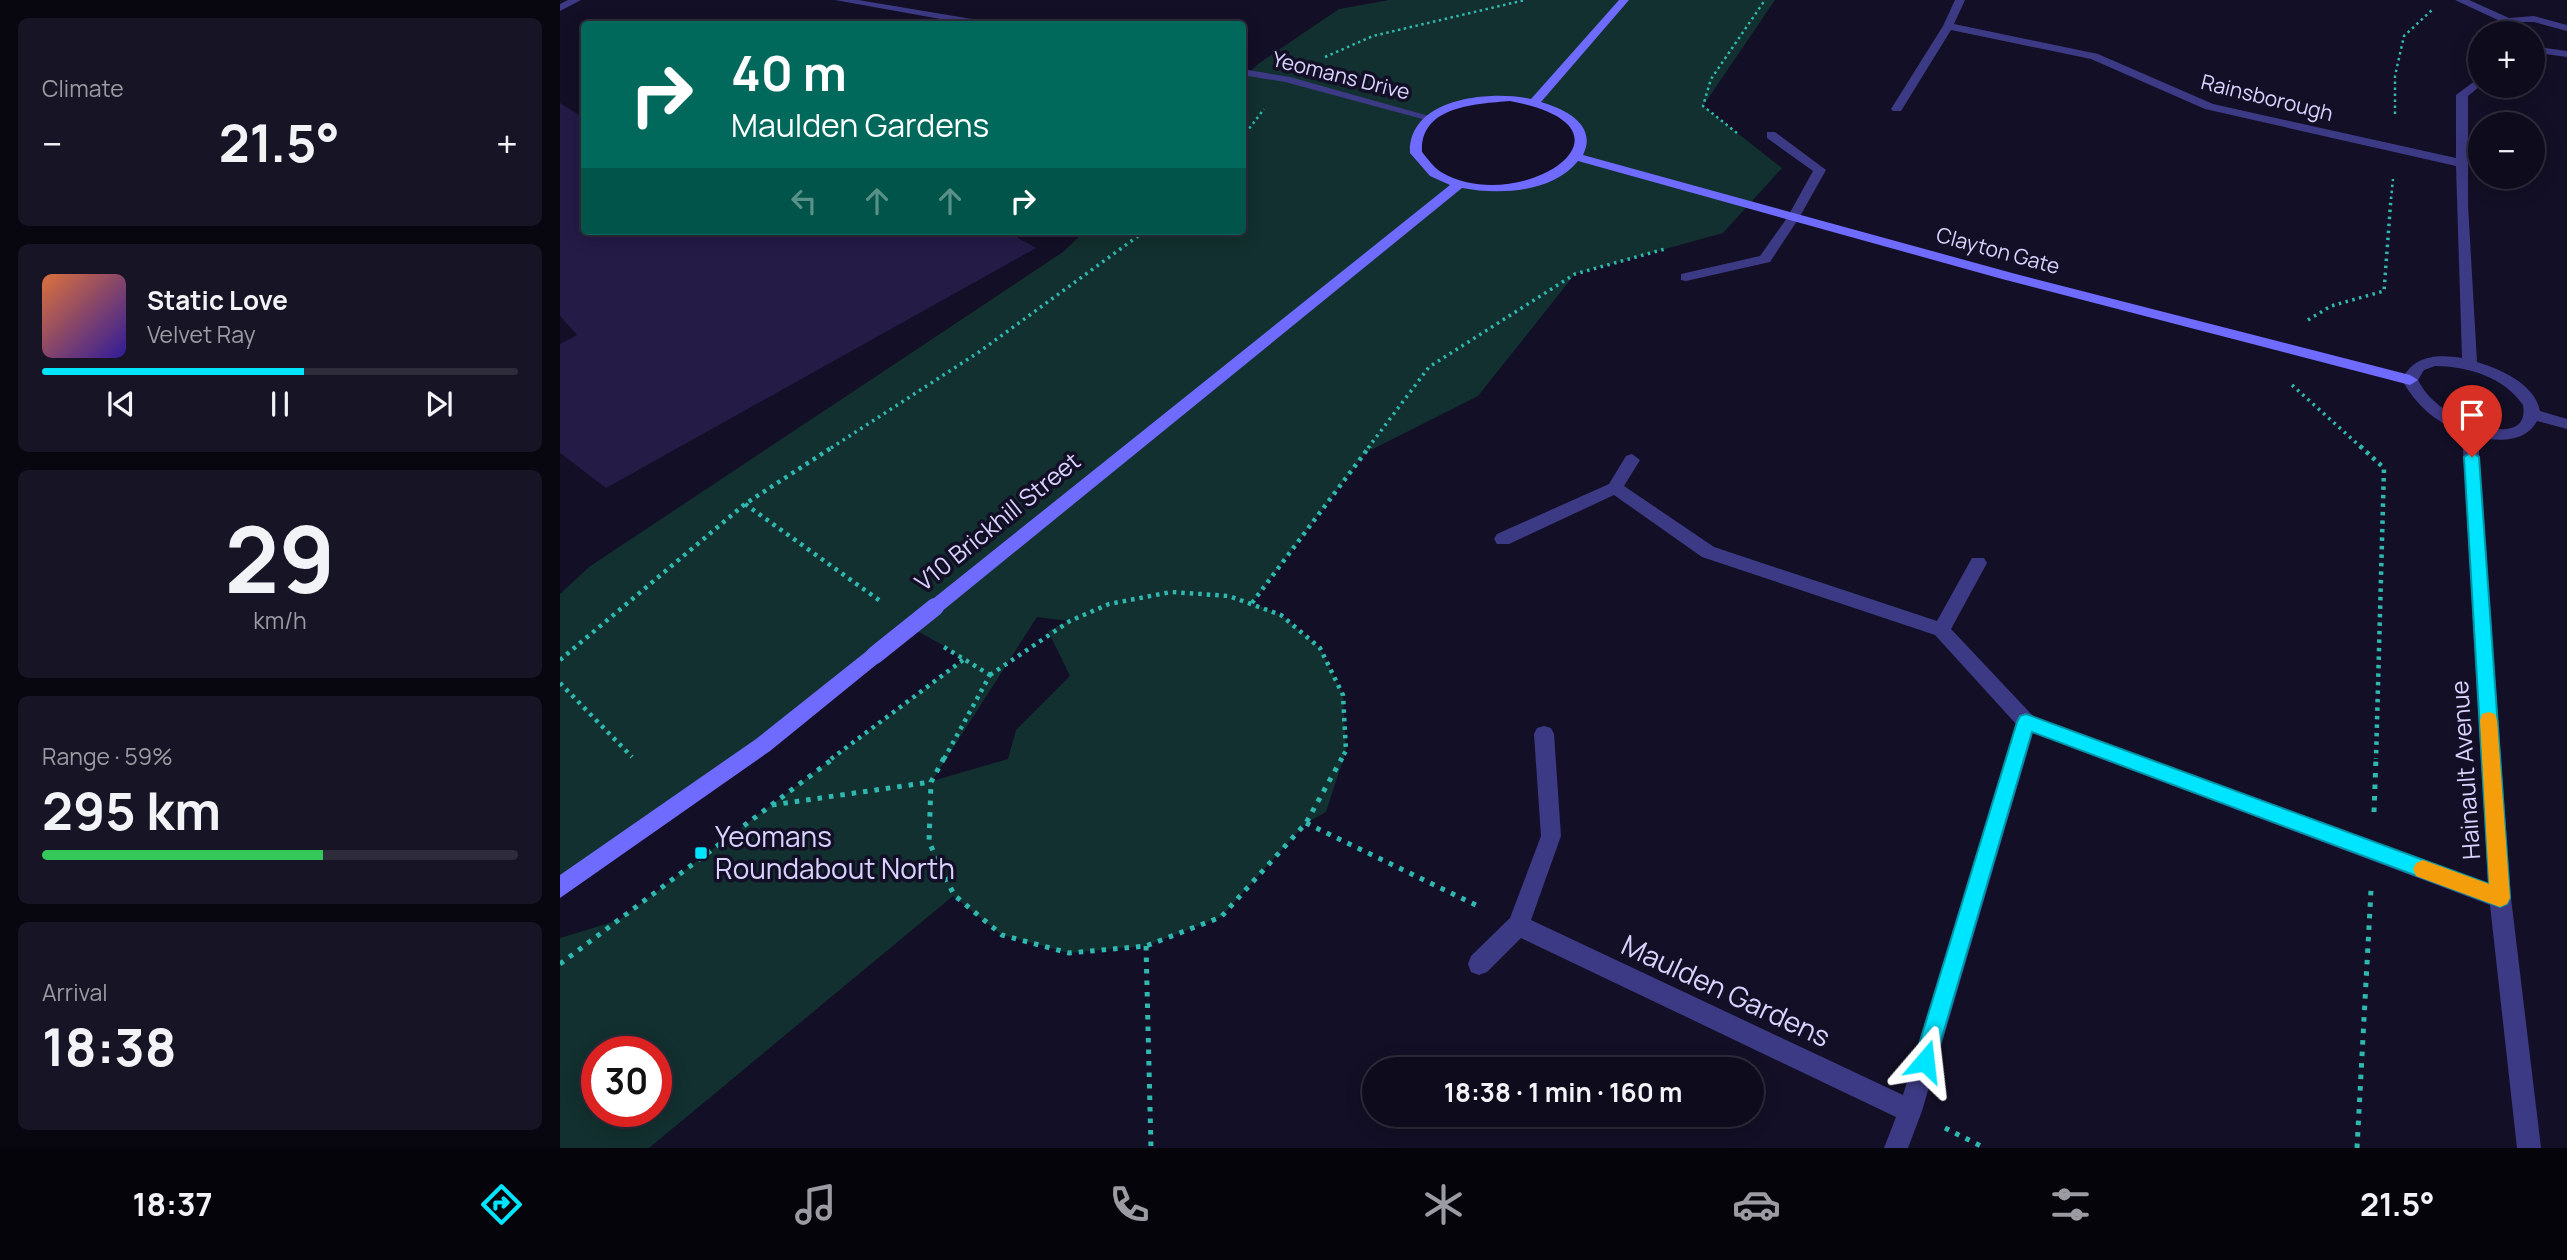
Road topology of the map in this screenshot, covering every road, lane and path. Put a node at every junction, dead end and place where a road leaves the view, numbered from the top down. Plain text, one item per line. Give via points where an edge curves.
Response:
1 (576, 0) edge
2 (840, 0) edge
3 (1525, 0) edge
4 (1624, 0) edge
5 (1765, 0) edge
6 (1960, 0) edge
7 (2460, 0) edge
8 (2437, 5) dead end
9 (560, 8) edge
10 (966, 21) edge
11 (2508, 21) joint
12 (2537, 21) edge
13 (2545, 23) edge
14 (1948, 26) junction
15 (2567, 28) edge
16 (2545, 51) edge
17 (2567, 54) edge
18 (1246, 73) edge
19 (1286, 79) junction
20 (2468, 91) edge
21 (1534, 102) junction
22 (1897, 109) dead end
23 (1430, 118) junction
24 (1246, 133) edge
25 (1771, 135) dead end
26 (1742, 137) dead end
27 (2395, 148) junction
28 (1577, 157) junction
29 (2461, 163) junction
30 (1460, 183) junction
31 (1793, 218) junction
32 (1140, 235) edge
33 (1669, 248) dead end
34 (1686, 277) dead end
35 (2291, 347) junction
36 (2470, 364) junction
37 (2410, 380) junction
38 (2532, 414) junction
39 (2567, 424) edge
40 (2470, 430) junction
41 (1632, 460) dead end
42 (1615, 488) junction
43 (745, 504) junction
44 (1503, 539) dead end
45 (1979, 563) dead end
46 (1251, 604) junction
47 (887, 606) dead end
48 (1941, 630) junction
49 (941, 645) dead end
50 (560, 660) edge
51 (963, 660) junction
52 (990, 675) junction
53 (560, 683) edge
54 (2026, 722) junction
55 (1544, 734) dead end
56 (632, 758) dead end
57 (931, 782) junction
58 (770, 806) junction
59 (1306, 823) junction
60 (2373, 851) junction
61 (560, 888) edge
62 (2500, 898) junction
63 (1518, 925) junction
64 (1146, 946) junction
65 (560, 964) edge
66 (1479, 964) dead end
67 (1910, 1111) junction
68 (1151, 1148) edge
69 (1896, 1148) edge
70 (2357, 1148) edge
71 (2529, 1148) edge

1 - 9 street
2 - 10 street
3 - 19 path via 1493,12 1392,29 1345,45
4 - 21 street
5 - 26 path via 1711,79 1703,106
6 - 14 street
7 - 11 street
8 - 27 path via 2404,36 2395,76
11 - 12 street
13 - 15 street
14 - 22 street
14 - 27 street, Rainsborough via 2094,56 2208,107
16 - 17 street
18 - 19 street, Yeomans Drive
19 - 23 street, Yeomans Drive
19 - 24 path
20 - 29 street via 2462,96
21 - 23 street via 1480,100 1455,105
21 - 28 street via 1560,112 1578,127 1582,143
23 - 30 street via 1416,136 1416,153 1434,172
25 - 31 street via 1820,170
27 - 29 street, Rainsborough
27 - 35 path via 2384,292 2331,306 2300,326
28 - 30 street via 1560,172 1538,181 1508,187
28 - 31 street, Clayton Gate
29 - 36 street
30 - 61 street, V10 Brickhill Street, bridge via 762,745
31 - 34 street via 1765,259
31 - 35 street, Clayton Gate
32 - 43 path via 979,352
33 - 46 path via 1575,274 1429,367
35 - 37 street, Clayton Gate
35 - 60 path via 2292,386 2384,468
36 - 37 street via 2435,361 2413,371
36 - 38 street via 2520,391
37 - 40 street via 2421,402 2434,413
38 - 39 street
38 - 40 street via 2529,423 2507,434
40 - 62 street, Hainault Avenue
41 - 42 street
42 - 44 street
42 - 48 street via 1709,552
43 - 47 path
43 - 50 path
45 - 48 street
46 - 52 path via 1229,596 1171,592 1109,604 1070,621
46 - 59 path via 1281,615 1321,648 1343,695 1346,751
48 - 54 street
49 - 51 path
51 - 52 path
51 - 58 path
52 - 57 path
53 - 56 path
54 - 60 street
54 - 67 street
55 - 63 street via 1552,836
57 - 58 path
57 - 64 path via 929,842 954,895 1002,934 1069,953
58 - 65 path
59 - 63 path
59 - 64 path via 1221,917
60 - 62 street
60 - 70 path
62 - 71 street, Hainault Avenue
63 - 66 street
63 - 67 street, Maulden Gardens
64 - 68 path
67 - 69 street

